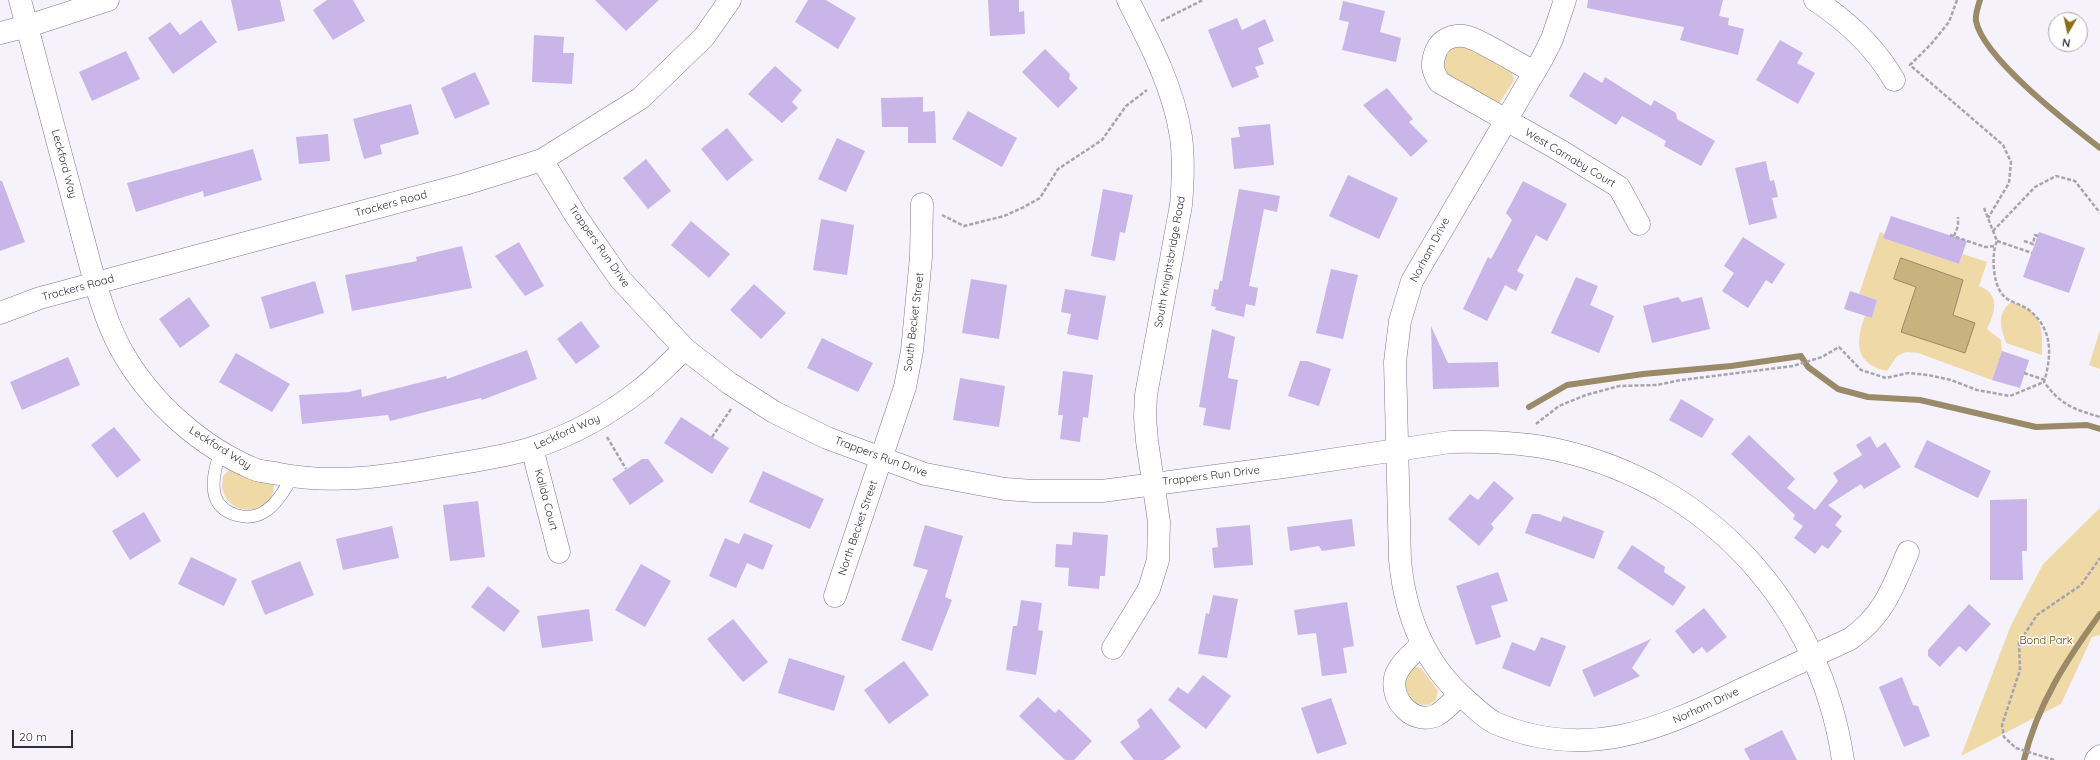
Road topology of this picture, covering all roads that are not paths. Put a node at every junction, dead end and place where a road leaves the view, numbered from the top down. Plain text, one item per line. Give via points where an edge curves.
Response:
1 (20, 0) edge
2 (108, 0) edge
3 (730, 0) edge
4 (1128, 0) edge
5 (1565, 0) edge
6 (1815, 0) edge
7 (28, 26) junction
8 (0, 33) edge
9 (1534, 72) junction
10 (1894, 80) dead end
11 (1505, 120) junction
12 (542, 160) junction
13 (922, 204) road end
14 (1640, 224) dead end
15 (95, 283) junction
16 (0, 313) edge
17 (685, 349) junction
18 (532, 448) junction
19 (1397, 450) junction
20 (221, 451) junction
21 (882, 459) junction
22 (293, 476) junction
23 (1153, 484) junction
24 (559, 552) dead end
25 (1908, 552) dead end
26 (835, 596) dead end
27 (1421, 645) junction
28 (1113, 648) dead end
29 (1812, 656) junction
30 (1460, 695) junction
31 (2100, 756) edge
32 (1843, 760) edge
33 (2096, 760) edge

1 - 7 street, Leckford Way
2 - 7 street
3 - 12 street, Trackers Road via 704,37 641,98
4 - 23 street, South Knightsbridge Road via 1164,78 1181,138 1181,205 1146,395 1145,417
5 - 9 street, Norham Drive via 1552,39
6 - 10 street via 1850,26 1866,42 1882,60
7 - 8 street
7 - 15 street, Leckford Way
9 - 11 street, Norham Drive
9 - 11 street, West Carnaby Court via 1465,36 1450,36 1438,46 1432,62 1433,72 1439,82
11 - 14 street, West Carnaby Court via 1619,187
11 - 19 street, Norham Drive via 1412,280 1404,304 1395,362
12 - 15 street, Trackers Road via 465,184
12 - 17 street, Trappers Run Drive via 576,216 620,279
13 - 21 street, South Becket Street via 921,257 912,351 905,387
15 - 16 street, Trackers Road via 40,298
15 - 20 street, Leckford Way via 123,353 143,383 195,435
17 - 18 street, Leckford Way via 641,390 609,412
17 - 21 street, Trappers Run Drive via 742,392 774,412
18 - 22 street, Leckford Way via 378,477 346,479
18 - 24 street, Kalida Court
19 - 23 street, Trappers Run Drive
19 - 27 street, Norham Drive via 1402,580 1409,615
19 - 29 street, Trappers Run Drive via 1456,442 1498,442 1558,449 1618,468 1654,485 1685,503 1723,533 1776,591 1794,619
20 - 22 street, Leckford Way via 255,469
20 - 22 lane via 214,480 215,497 227,512 243,518 264,512 282,495
21 - 23 street, Trappers Run Drive via 925,474 1012,490 1102,491
21 - 26 street, North Becket Street
23 - 28 street, South Knightsbridge Road via 1159,548 1154,575 1138,610
25 - 29 street, Norham Drive via 1890,595 1871,622 1850,639
27 - 30 street, Norham Drive
27 - 30 street via 1404,662 1395,678 1396,696 1400,704 1414,714 1430,717
29 - 30 street, Norham Drive via 1692,714 1637,736 1586,744 1560,743 1517,732 1491,720
29 - 32 street, Trappers Run Drive via 1833,715
31 - 33 street

